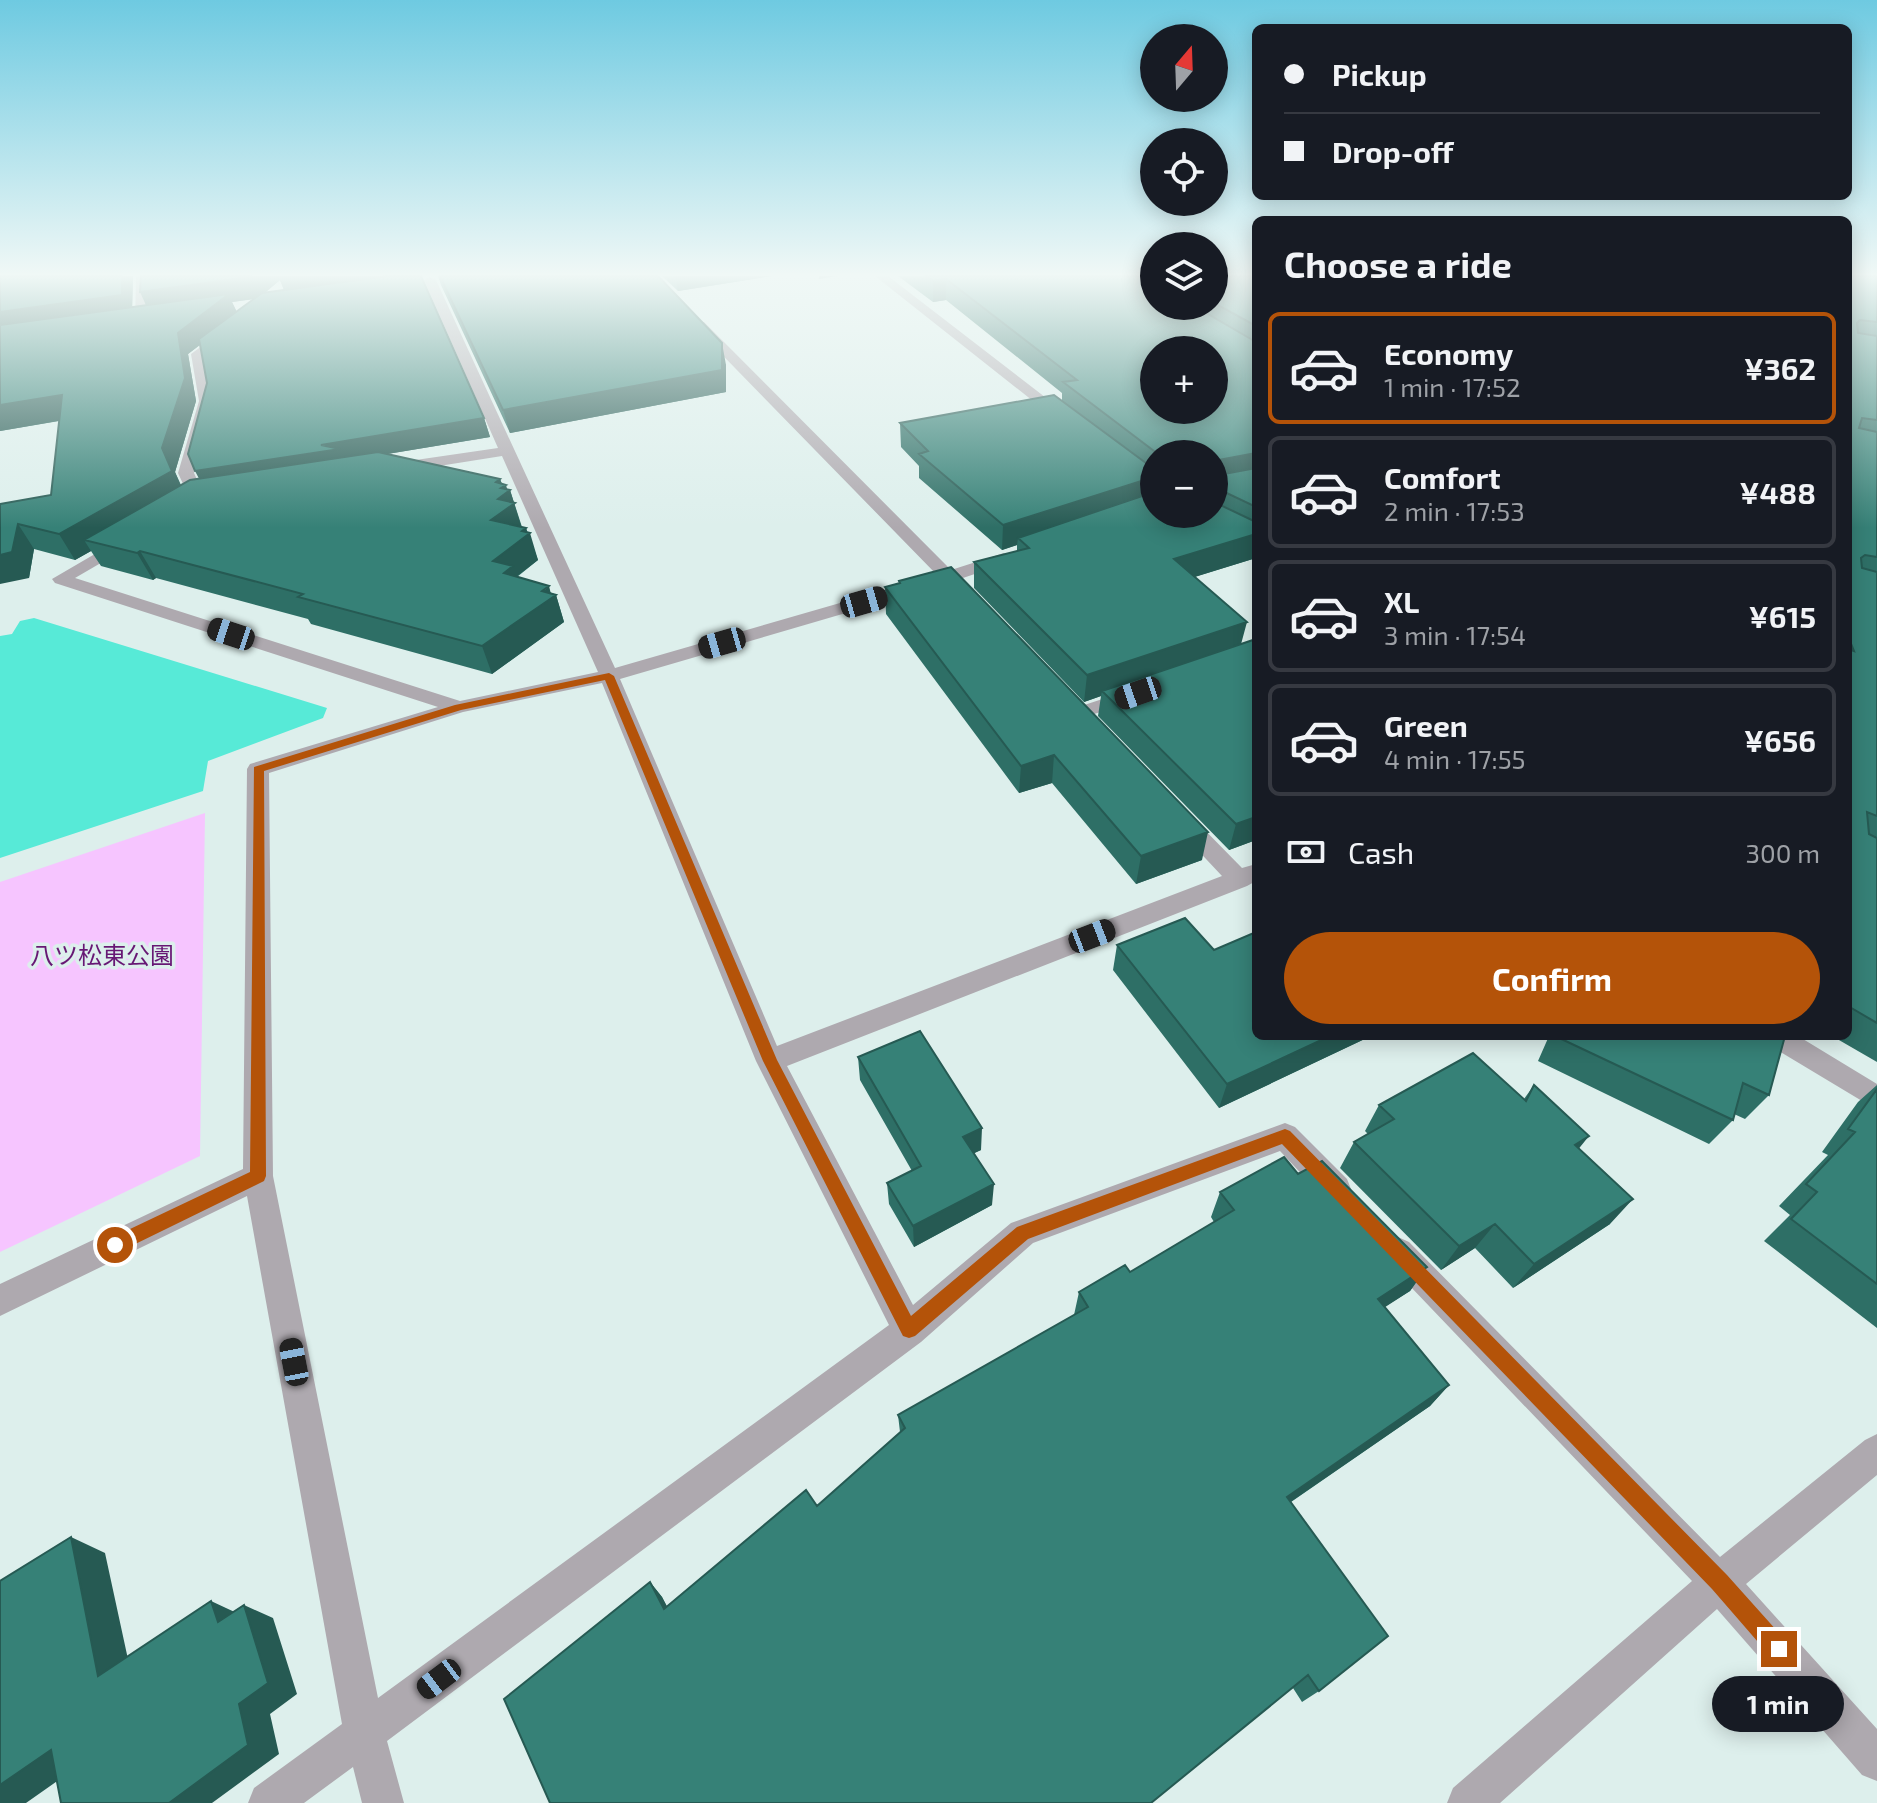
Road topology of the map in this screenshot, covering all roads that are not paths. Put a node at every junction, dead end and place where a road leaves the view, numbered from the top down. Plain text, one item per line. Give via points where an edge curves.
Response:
1 (198, 360) edge
2 (470, 360) edge
3 (735, 360) edge
4 (989, 360) edge
5 (1079, 430) edge
6 (506, 451) junction
7 (383, 470) edge
8 (199, 500) edge
9 (143, 531) edge
10 (1022, 552) edge
11 (949, 577) junction
12 (971, 600) edge
13 (609, 676) junction
14 (1153, 688) edge
15 (459, 707) junction
16 (1079, 713) edge
17 (1164, 802) edge
18 (1247, 876) edge
19 (1783, 1040) edge
20 (770, 1061) junction
21 (1877, 1098) edge
22 (258, 1176) junction
23 (0, 1300) edge
24 (909, 1330) junction
25 (1877, 1452) edge
26 (1719, 1582) junction
27 (365, 1735) junction
28 (1877, 1760) edge
29 (269, 1803) edge
30 (383, 1803) edge
31 (1468, 1803) edge

1 - 8 street via 206,401 186,473
2 - 6 street
3 - 11 street
4 - 5 street
6 - 7 street
6 - 13 street
9 - 15 street via 61,579
10 - 11 street
11 - 12 street
11 - 13 street
13 - 15 street
13 - 20 street
14 - 16 street
15 - 22 street via 258,769
17 - 18 street
18 - 20 street
19 - 21 street
20 - 24 street
22 - 23 street
22 - 27 street
24 - 26 street via 1022,1233 1285,1136
24 - 27 street
25 - 26 street
26 - 28 street
26 - 31 street
27 - 29 street
27 - 30 street

